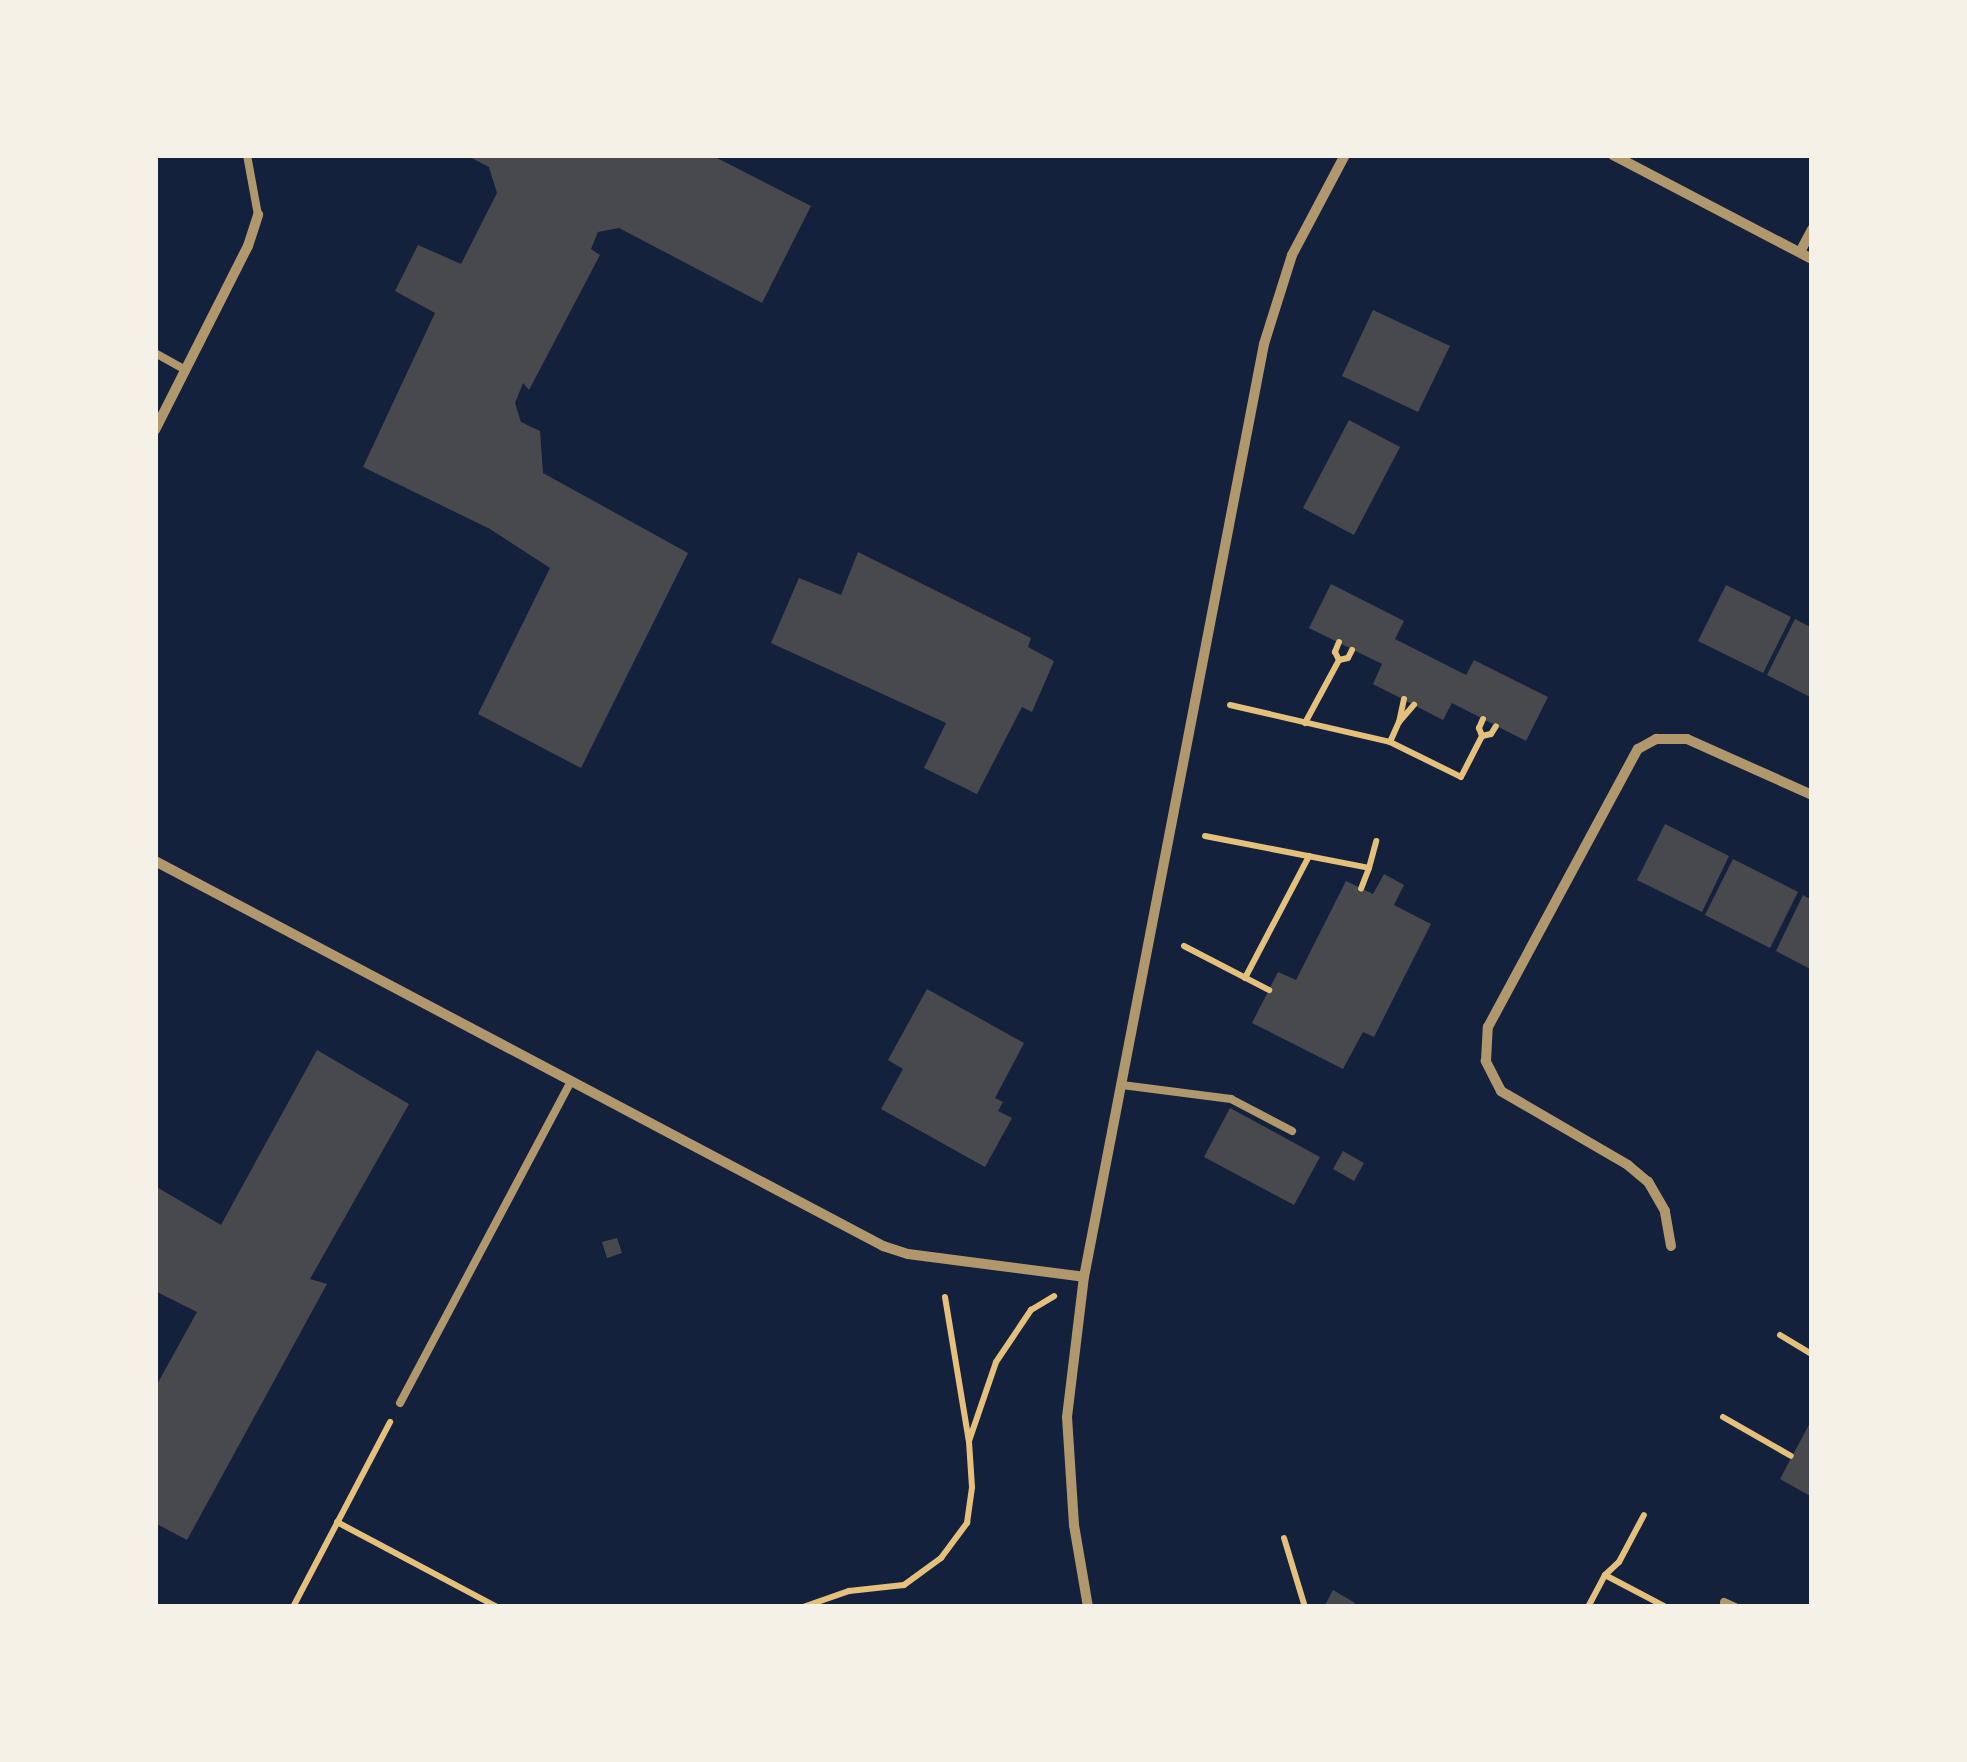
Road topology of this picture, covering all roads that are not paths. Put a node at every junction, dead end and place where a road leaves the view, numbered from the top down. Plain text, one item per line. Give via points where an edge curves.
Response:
1 (247, 155) edge
2 (1346, 155) edge
3 (1612, 155) edge
4 (258, 215) joint
5 (1812, 229) edge
6 (1800, 252) junction
7 (1812, 259) edge
8 (155, 353) edge
9 (186, 370) junction
10 (155, 430) edge
11 (1812, 795) edge
12 (155, 861) edge
13 (571, 1081) junction
14 (1122, 1085) junction
15 (1292, 1131) dead end
16 (1671, 1246) dead end
17 (1084, 1278) junction
18 (400, 1403) road end
19 (1724, 1602) dead end
20 (1088, 1607) edge
21 (1734, 1607) edge

1 - 4 lane
2 - 14 street via 1292,255 1264,344
3 - 6 street
4 - 9 street
5 - 6 street
6 - 7 street
8 - 9 lane
9 - 10 street
11 - 16 street via 1688,738 1667,737 1638,749 1488,1028 1486,1061 1501,1091 1648,1182 1665,1211
12 - 13 street
13 - 17 street via 883,1246
13 - 18 lane
14 - 15 lane via 1231,1099
14 - 17 street
17 - 20 street via 1067,1418
19 - 21 lane

